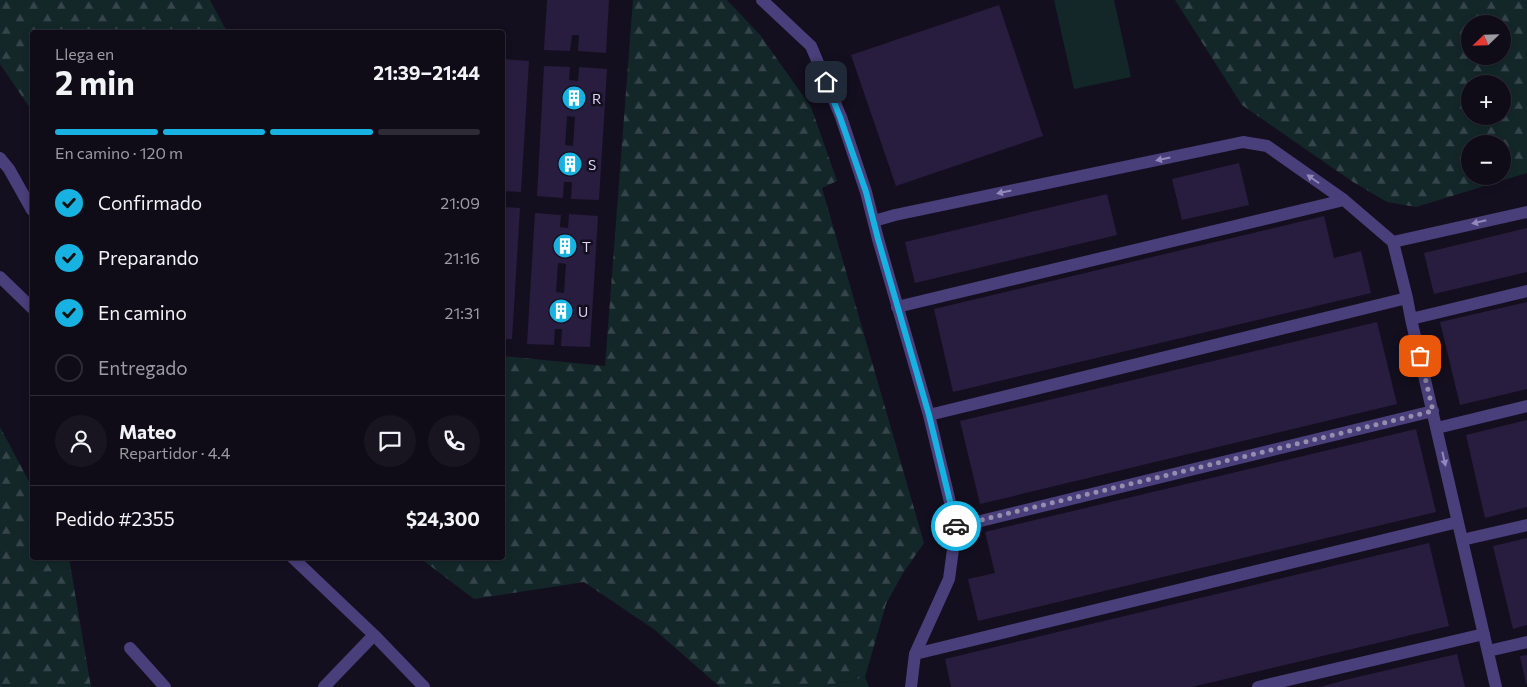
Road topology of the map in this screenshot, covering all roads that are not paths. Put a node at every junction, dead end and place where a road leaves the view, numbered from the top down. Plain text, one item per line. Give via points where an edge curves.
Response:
1 (762, 0) edge
2 (0, 158) edge
3 (1344, 200) junction
4 (30, 206) edge
5 (1527, 212) edge
6 (874, 221) junction
7 (1393, 242) junction
8 (0, 277) edge
9 (1527, 291) edge
10 (1407, 298) junction
11 (30, 306) edge
12 (898, 307) junction
13 (1410, 319) junction
14 (1527, 406) edge
15 (1433, 411) junction
16 (929, 415) junction
17 (1437, 428) junction
18 (1458, 522) junction
19 (1527, 525) edge
20 (956, 527) junction
21 (1462, 540) junction
22 (295, 560) edge
23 (1484, 634) junction
24 (374, 635) junction
25 (1527, 642) edge
26 (130, 648) dead end
27 (1488, 651) junction
28 (915, 654) junction
29 (165, 687) edge
30 (324, 687) edge
31 (424, 687) edge
32 (911, 687) edge
33 (1258, 687) edge
34 (1496, 687) edge

1 - 6 street via 811,46 840,117
2 - 4 street
3 -> 6 street via 1267,146 1243,142
3 - 7 street
3 - 12 street
5 -> 7 street
6 - 12 street
7 - 10 street
8 - 11 street
9 - 13 street
10 - 13 street
10 - 16 street
12 - 16 street
13 - 15 street
14 - 17 street
15 - 17 street
15 - 20 street
16 - 20 street
17 -> 18 street
18 - 21 street
18 - 28 street
19 - 21 street
20 - 28 street via 949,579
21 - 23 street
22 - 24 street
23 - 27 street
23 - 33 street
24 - 30 street
24 - 31 street
25 - 27 street
26 - 29 street
27 - 34 street
28 - 32 street

